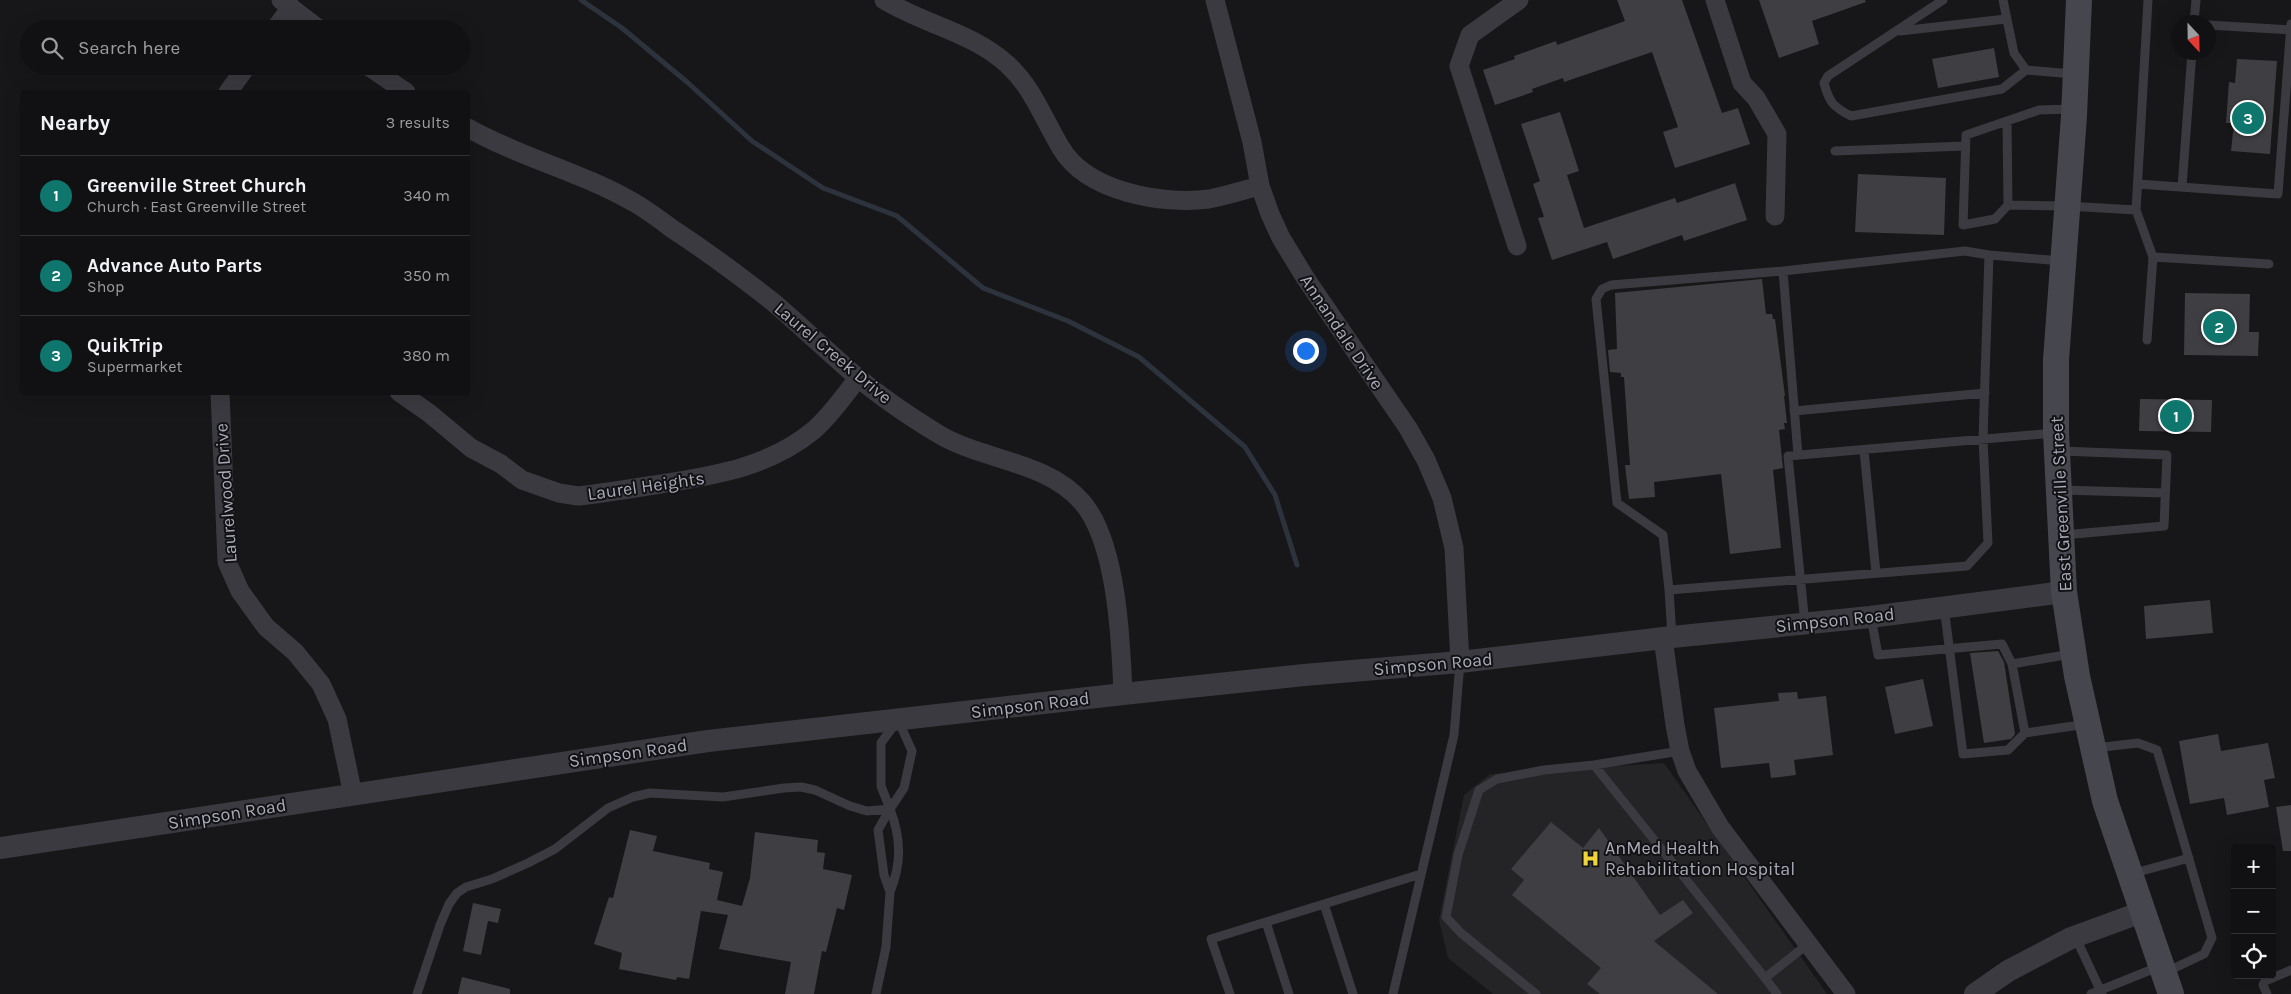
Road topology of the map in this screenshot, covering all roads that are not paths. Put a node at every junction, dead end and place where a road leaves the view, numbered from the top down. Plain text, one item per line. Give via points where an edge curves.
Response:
1 (884, 0) edge
2 (1215, 0) edge
3 (1520, 0) edge
4 (1715, 0) edge
5 (1943, 0) edge
6 (2002, 0) edge
7 (2079, 0) edge
8 (2148, 0) edge
9 (2196, 0) edge
10 (286, 4) edge
11 (2195, 15) edge
12 (2006, 19) junction
13 (279, 20) edge
14 (307, 20) edge
15 (2291, 24) edge
16 (2216, 25) edge
17 (2290, 30) edge
18 (1897, 31) junction
19 (2191, 60) edge
20 (2026, 70) junction
21 (2076, 74) junction
22 (240, 75) edge
23 (381, 75) edge
24 (229, 90) edge
25 (403, 90) edge
26 (2074, 109) junction
27 (2008, 121) junction
28 (470, 129) edge
29 (1965, 146) junction
30 (1835, 151) dead end
31 (2138, 184) junction
32 (1260, 186) junction
33 (2182, 187) junction
34 (2008, 205) junction
35 (2067, 206) junction
36 (2136, 210) junction
37 (1775, 216) dead end
38 (1516, 246) dead end
39 (1989, 256) junction
40 (2153, 257) junction
41 (2063, 261) junction
42 (2269, 264) dead end
43 (1783, 271) junction
44 (2147, 340) dead end
45 (858, 378) junction
46 (1984, 393) junction
47 (220, 395) edge
48 (403, 395) edge
49 (1794, 411) junction
50 (1983, 439) junction
51 (2057, 442) junction
52 (1864, 450) junction
53 (1798, 455) junction
54 (2058, 490) junction
55 (2165, 493) junction
56 (2060, 535) junction
57 (1876, 573) junction
58 (1800, 578) junction
59 (1669, 590) junction
60 (2064, 592) junction
61 (1944, 606) junction
62 (1870, 617) junction
63 (1805, 624) junction
64 (1668, 637) junction
65 (1950, 649) junction
66 (2073, 653) junction
67 (1460, 662) junction
68 (2012, 664) junction
69 (1122, 694) junction
70 (898, 720) junction
71 (2025, 732) junction
72 (2090, 736) junction
73 (1680, 751) junction
74 (1594, 765) junction
75 (353, 794) junction
76 (890, 809) junction
77 (0, 848) edge
78 (2189, 858) junction
79 (1421, 874) junction
80 (2129, 875) junction
81 (890, 892) junction
82 (1324, 904) junction
83 (2142, 912) junction
84 (1266, 922) junction
85 (2075, 936) junction
86 (1809, 943) junction
87 (2291, 970) edge
88 (1765, 978) junction
89 (2165, 978) edge
90 (2098, 993) edge
91 (417, 994) edge
92 (876, 994) edge
93 (1230, 994) edge
94 (1289, 994) edge
95 (1353, 994) edge
96 (1393, 994) edge
97 (1536, 994) edge
98 (1777, 994) edge
99 (1846, 994) edge
100 (1975, 994) edge
101 (2267, 994) edge

1 - 32 street via 962,34 996,54 1024,82 1062,150 1090,177 1131,194 1170,200 1210,198
2 - 32 street, Annandale Drive via 1252,142
3 - 38 street via 1470,35 1458,66
4 - 37 street via 1742,83 1756,98 1776,134
5 - 18 lane
6 - 12 lane
7 - 21 main road, East Greenville Street
8 - 31 lane
9 - 11 lane
10 - 13 street
10 - 14 street
12 - 18 lane
12 - 20 lane via 2014,52
15 - 17 lane
16 - 17 lane
17 - 33 lane via 2278,194
18 - 20 lane via 1828,76 1824,82 1827,97 1837,109 1852,116 2002,89
19 - 33 lane
20 - 21 lane
21 - 26 main road, East Greenville Street
22 - 24 street
23 - 25 street
26 - 27 lane via 2039,110
26 - 35 main road, East Greenville Street
27 - 29 lane via 1966,136
27 - 34 lane
28 - 45 street, Laurel Creek Drive via 633,202 773,302
29 - 30 lane
29 - 34 lane via 1963,225 1995,219
31 - 33 lane
31 - 36 lane
32 - 67 street, Annandale Drive via 1281,238 1408,428 1435,480 1454,548
34 - 35 lane
35 - 36 lane
35 - 41 main road, East Greenville Street
36 - 40 lane
39 - 41 lane
39 - 43 lane via 1965,251
39 - 46 lane
40 - 42 lane
40 - 44 lane
41 - 51 main road, East Greenville Street via 2056,360
43 - 49 lane
43 - 59 lane via 1611,285 1602,289 1596,299 1617,503 1663,535
45 - 48 street, Laurel Heights via 814,430 790,448 764,461 717,475 578,496 559,494 522,480 471,448
45 - 69 street, Laurel Creek Drive via 942,436 1034,469 1067,488 1082,502 1103,538 1109,559
46 - 49 lane
46 - 50 lane
47 - 75 street, Laurelwood Drive via 227,562 240,590 266,627 295,652 321,684 337,718
49 - 53 lane
50 - 51 lane
50 - 52 lane
50 - 57 lane via 1988,543 1967,566
51 - 54 main road, East Greenville Street
51 - 55 lane via 2167,456
52 - 53 lane
52 - 57 lane
53 - 58 lane via 1788,456
54 - 55 lane
54 - 56 main road, East Greenville Street
55 - 56 lane via 2164,526
56 - 60 main road, East Greenville Street
57 - 58 lane
58 - 59 lane
58 - 63 lane
59 - 64 lane
60 - 61 street, Simpson Road
60 - 66 main road, East Greenville Street
61 - 62 street, Simpson Road
61 - 65 lane
62 - 63 street, Simpson Road
62 - 65 lane via 1878,655
63 - 64 street, Simpson Road
64 - 67 street, Simpson Road
64 - 73 street
65 - 68 lane via 2002,644
65 - 71 lane via 1963,754 2008,750
66 - 68 lane
66 - 72 main road, East Greenville Street
67 - 69 street, Simpson Road
67 - 79 lane via 1454,735
68 - 71 lane
69 - 70 street, Simpson Road
70 - 75 street, Simpson Road via 708,741
70 - 76 lane via 881,743 881,786
70 - 76 lane via 912,751 904,788
71 - 72 lane
72 - 78 lane via 2138,743 2157,750
72 - 80 main road, East Greenville Street via 2104,801
73 - 74 lane
73 - 86 street via 1687,771 1720,827
74 - 88 lane
74 - 97 lane via 1497,779 1478,790 1458,855 1446,917
75 - 77 street, Simpson Road
76 - 81 lane via 898,830 898,874
76 - 81 lane via 878,830 884,875
76 - 91 lane via 866,811 801,787 723,797 650,793 633,797 608,808 555,849 457,893 440,925
78 - 80 lane
78 - 89 lane via 2212,938 2204,954
79 - 82 lane
79 - 96 lane
80 - 83 main road, East Greenville Street
81 - 92 lane via 886,947
82 - 84 lane
82 - 95 lane
83 - 85 street
83 - 89 main road, East Greenville Street
84 - 93 lane via 1211,939
84 - 94 lane
85 - 90 lane
85 - 100 street via 2008,971
86 - 88 lane
86 - 99 street
87 - 101 lane via 2265,981 2263,985
88 - 98 lane
89 - 90 lane

